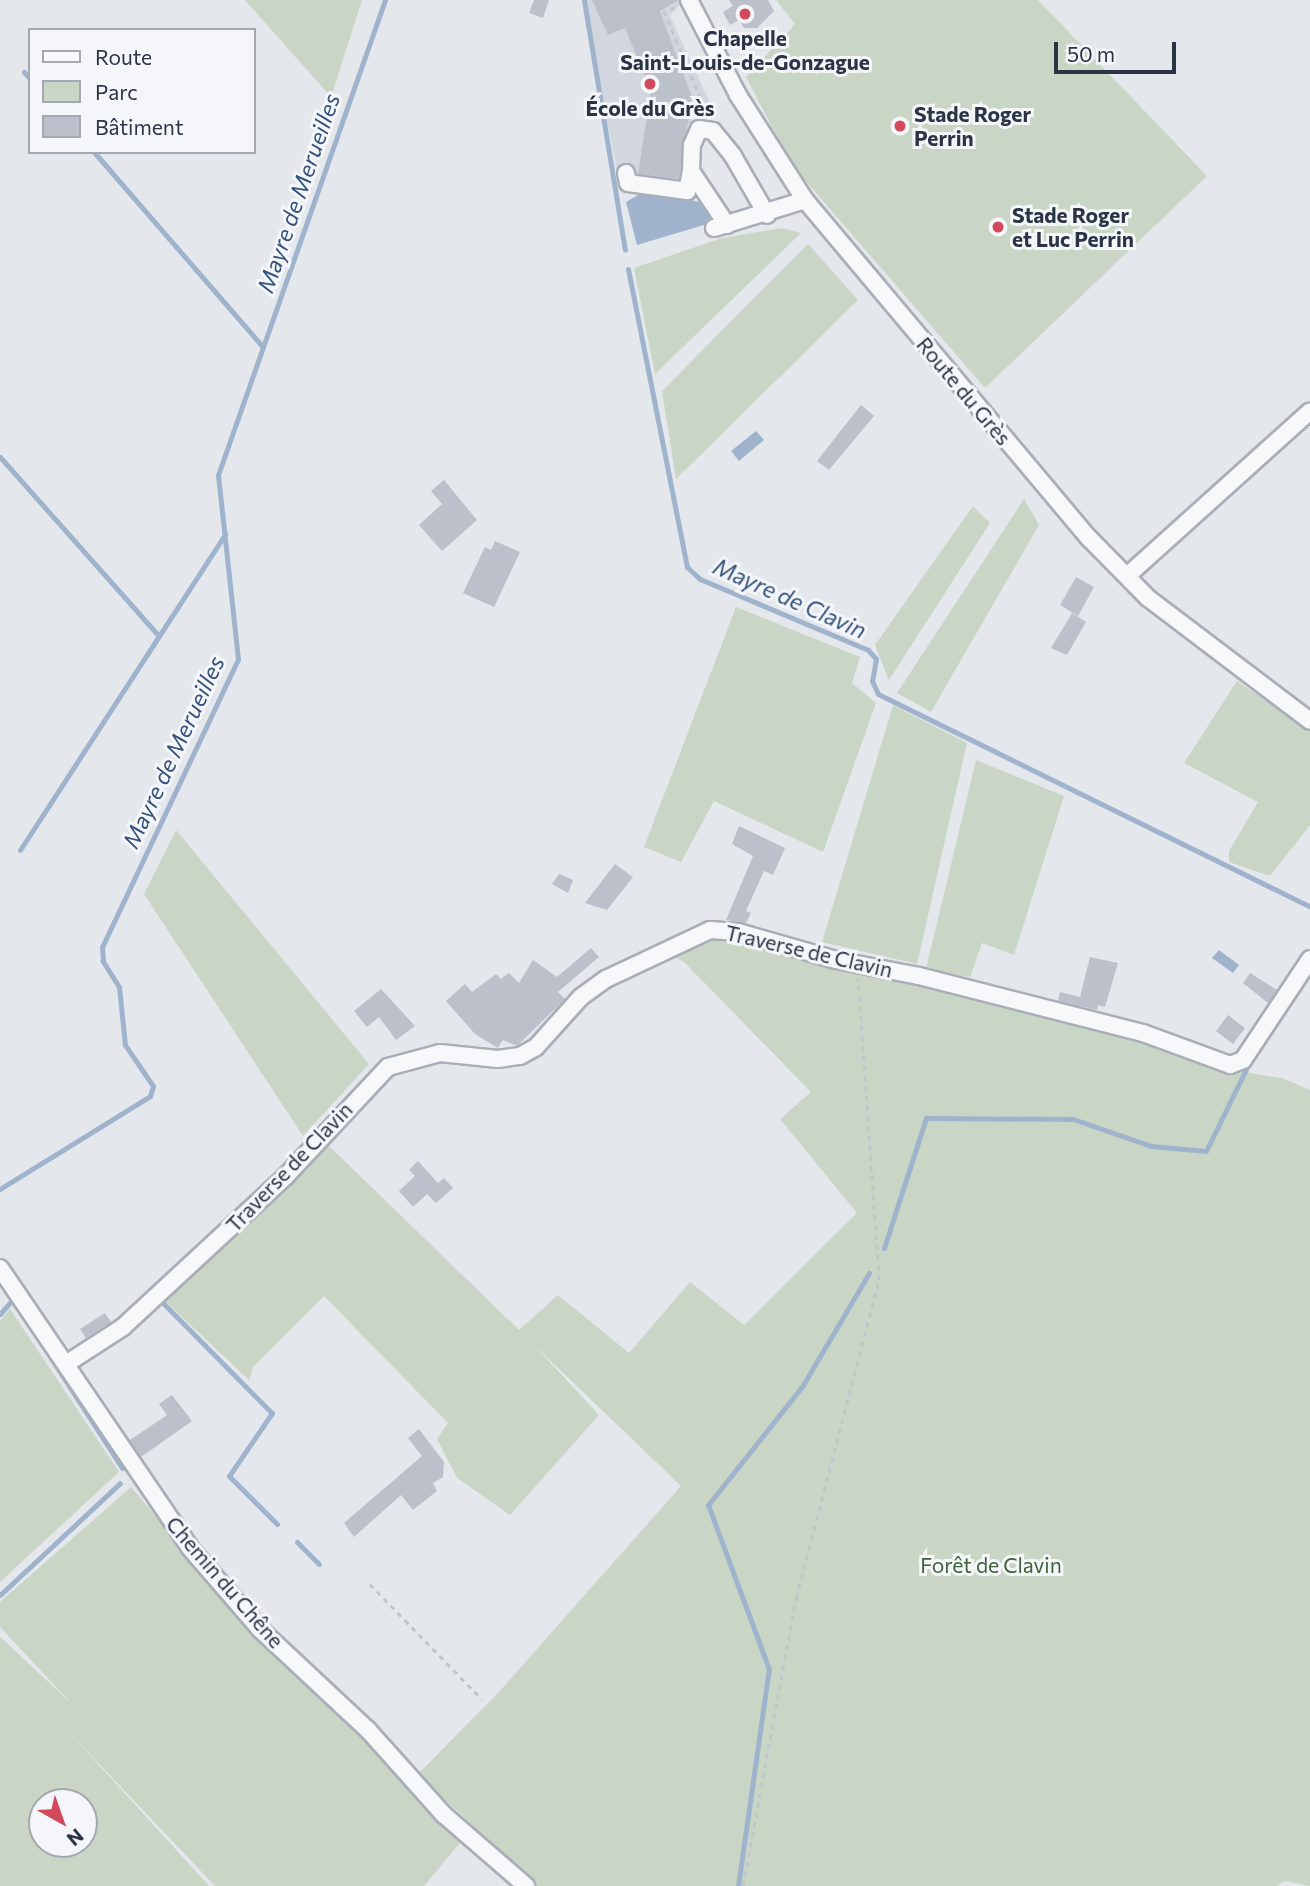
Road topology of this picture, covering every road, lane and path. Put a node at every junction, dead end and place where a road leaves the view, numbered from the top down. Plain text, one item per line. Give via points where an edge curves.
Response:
1 (689, 0) edge
2 (705, 108) dead end
3 (691, 172) junction
4 (626, 173) dead end
5 (805, 200) junction
6 (767, 215) junction
7 (1310, 411) edge
8 (1127, 576) junction
9 (1310, 721) edge
10 (1310, 959) edge
11 (859, 964) junction
12 (0, 1268) edge
13 (66, 1364) junction
14 (370, 1584) dead end
15 (482, 1699) dead end
16 (526, 1886) edge
17 (743, 1886) edge

1 - 2 path via 664,11
1 - 5 street, Route du Grès via 738,95
3 - 4 street via 687,191 628,183
3 - 6 street via 720,226
3 - 6 street via 692,145 699,129 713,131
5 - 6 street
5 - 8 street, Route du Grès via 1027,465
7 - 8 street
8 - 9 street, Route du Grès via 1148,598
10 - 11 street, Traverse de Clavin via 1243,1060 1230,1065 1143,1032
11 - 13 street, Traverse de Clavin via 738,932 710,930 606,979 581,997 536,1047 520,1056 498,1059 440,1053 388,1067 285,1177 124,1327
11 - 17 path via 879,1280 796,1598
12 - 13 street, Chemin du Chêne
13 - 16 street, Chemin du Chêne via 190,1548 260,1629 368,1730 443,1814
14 - 15 path

